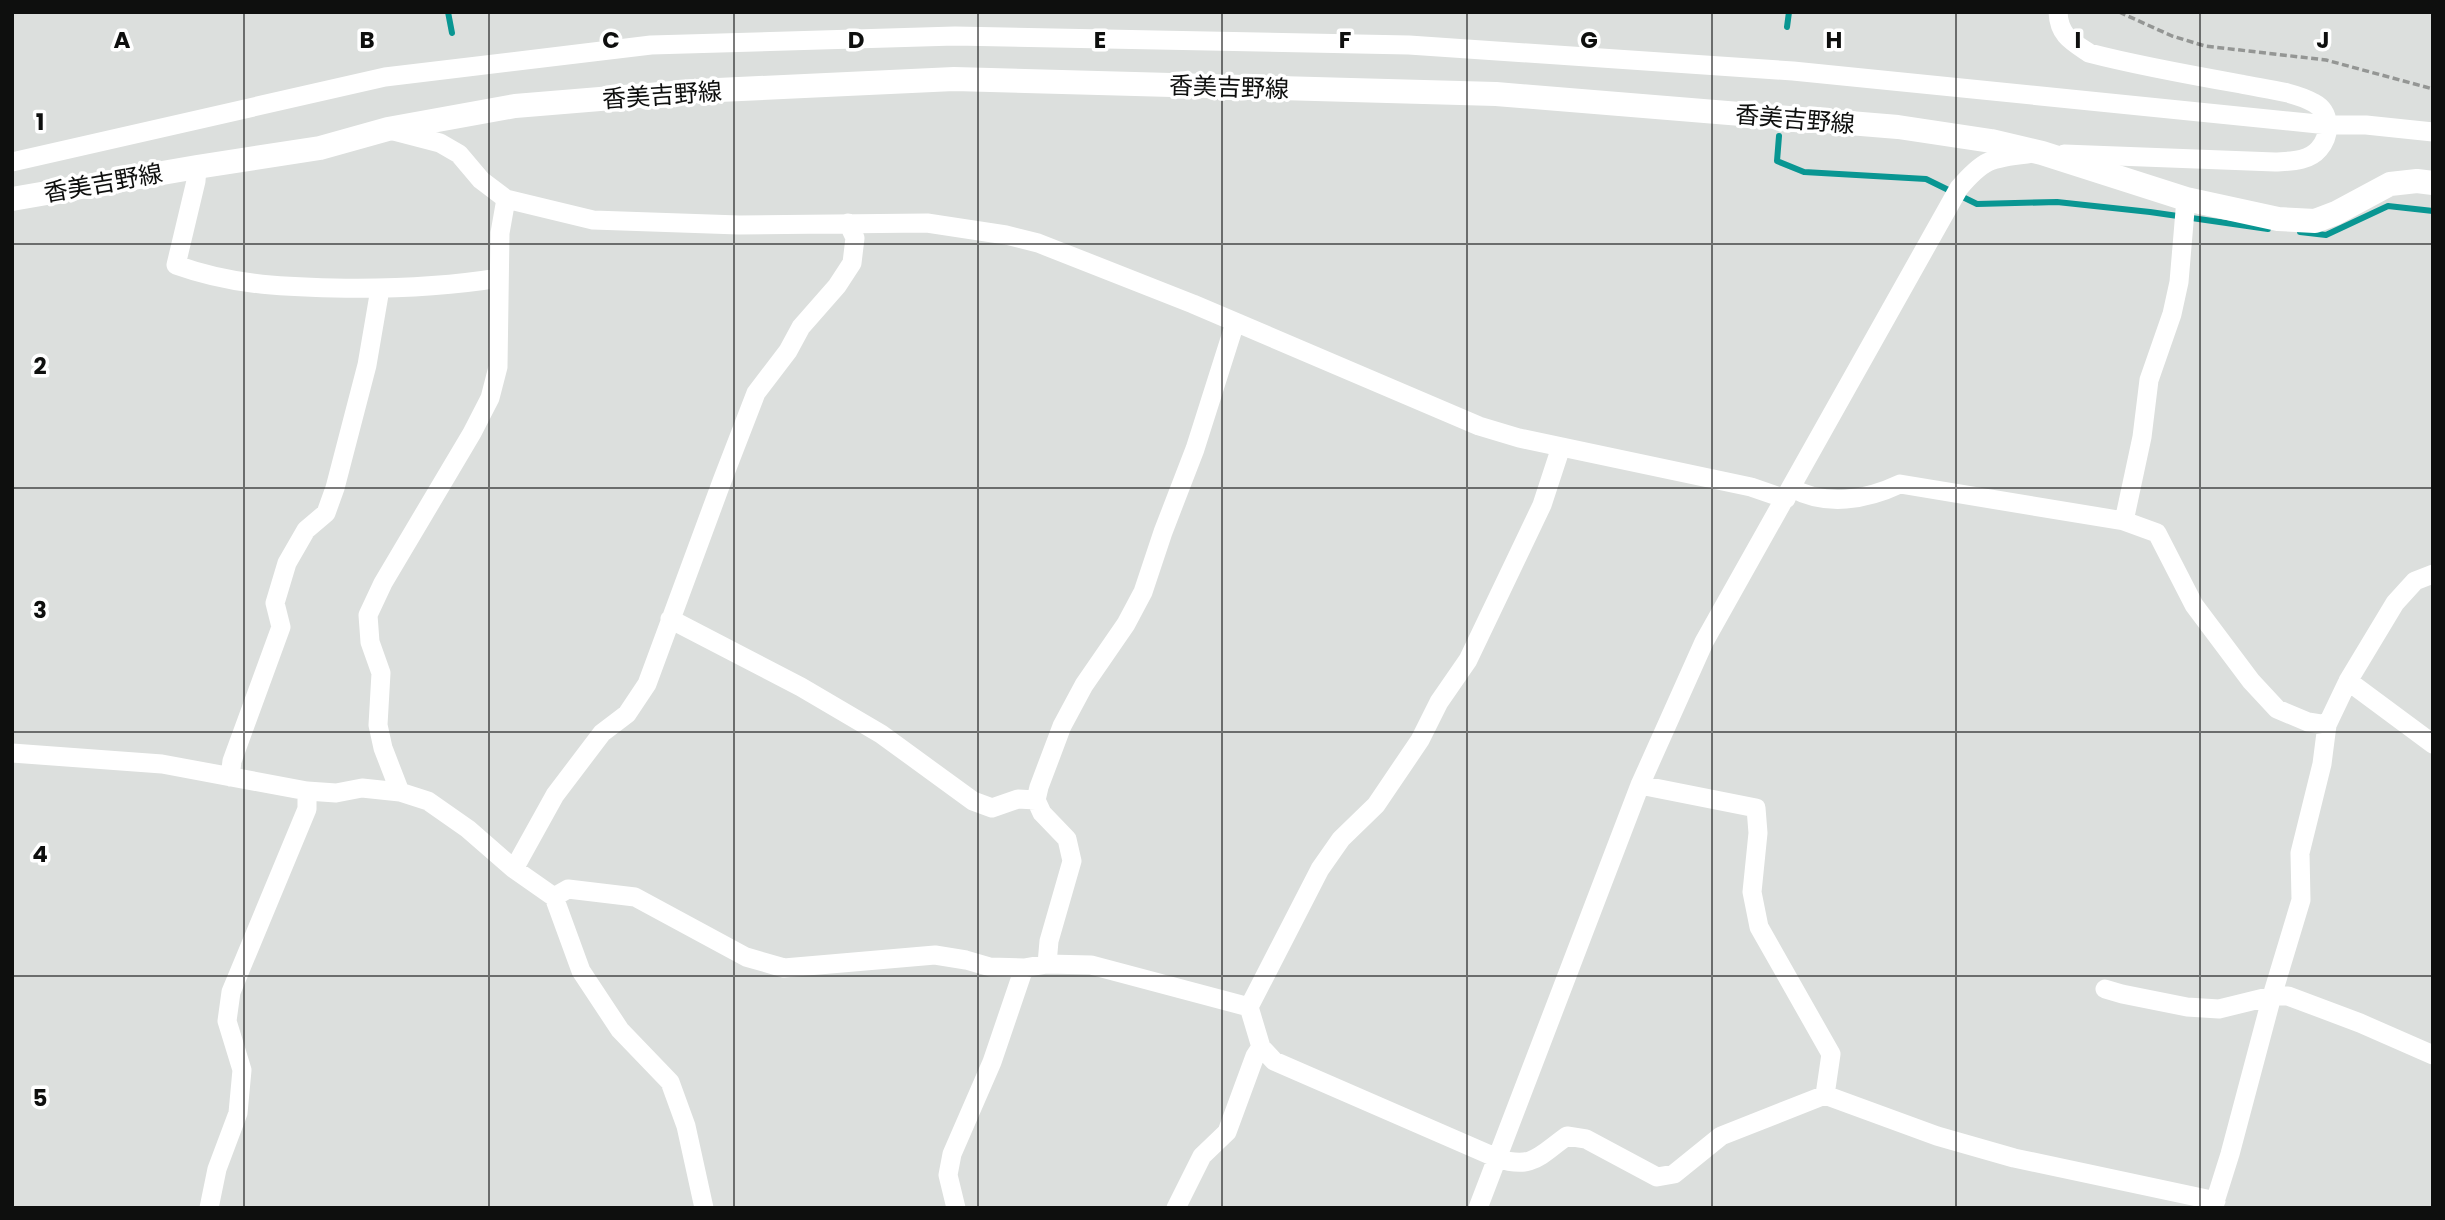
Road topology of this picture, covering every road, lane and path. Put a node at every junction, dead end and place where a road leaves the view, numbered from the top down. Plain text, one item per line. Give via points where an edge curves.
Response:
1 (2058, 12) edge
2 (2119, 12) edge
3 (2433, 89) edge
4 (2329, 125) junction
5 (388, 129) junction
6 (2433, 132) edge
7 (2042, 153) junction
8 (12, 162) edge
9 (197, 167) junction
10 (2433, 183) edge
11 (12, 199) edge
12 (506, 199) junction
13 (2185, 211) junction
14 (848, 223) junction
15 (499, 278) junction
16 (380, 289) junction
17 (1235, 323) junction
18 (1561, 447) junction
19 (1789, 494) junction
20 (2124, 521) junction
21 (2433, 574) edge
22 (670, 620) junction
23 (2348, 681) junction
24 (2327, 725) junction
25 (2433, 744) edge
26 (12, 753) edge
27 (230, 777) junction
28 (1640, 785) junction
29 (307, 791) junction
30 (400, 792) junction
31 (1036, 800) junction
32 (514, 869) junction
33 (554, 897) junction
34 (1047, 964) junction
35 (1024, 968) junction
36 (2105, 989) dead end
37 (2272, 996) junction
38 (1250, 1007) junction
39 (1261, 1047) junction
40 (2433, 1055) edge
41 (1825, 1096) junction
42 (1497, 1158) junction
43 (2215, 1204) edge
44 (209, 1208) edge
45 (705, 1208) edge
46 (956, 1208) edge
47 (1175, 1208) edge
48 (1478, 1208) edge

1 - 4 street via 2059,26 2089,53 2283,93 2315,103
2 - 3 path via 2205,46 2326,60
4 - 6 street
4 - 7 street via 2321,148 2301,160
4 - 8 street via 1793,71 1409,44 955,36 651,45 385,77
5 - 7 main road, 香美吉野線 via 514,106 697,91 954,79 1496,94 1898,127
5 - 9 main road, 香美吉野線 via 320,148
5 - 12 street via 440,143 459,154 481,180
7 - 13 main road, 香美吉野線
7 - 19 street via 1985,162 1956,194
9 - 11 main road, 香美吉野線
9 - 16 street via 176,265 203,275 268,286
10 - 13 main road, 香美吉野線 via 2390,184 2315,221
12 - 14 street via 593,220
12 - 15 street
13 - 20 street via 2179,282 2149,380
14 - 17 street via 927,223 1038,243
14 - 22 street via 856,238 852,263 757,393
15 - 16 street
15 - 30 street via 498,367 490,398 368,615 370,642 381,673 378,725
16 - 27 street via 367,365 335,488 326,513 306,530 287,563 275,603 281,627
17 - 18 street via 1479,426
17 - 31 street via 1143,592 1062,726
18 - 19 street
18 - 38 street via 1542,505 1468,660 1376,805 1341,839 1320,869
19 - 20 street via 1842,501 1900,484
19 - 28 street via 1704,642
20 - 24 street via 2157,533 2194,605 2250,681 2277,709
21 - 23 street via 2415,581 2395,603
22 - 31 street via 801,687 973,801 992,808 1018,799
22 - 32 street via 647,684 627,714 603,733 555,795
23 - 24 street
23 - 25 street
24 - 37 street via 2300,852 2301,900
26 - 27 street via 162,764
27 - 29 street
28 - 41 street via 1756,808 1752,892 1759,927 1831,1054
28 - 42 street
29 - 30 street via 336,793 362,788
29 - 44 street via 307,809 231,992 227,1021 242,1070 238,1113 217,1169
30 - 32 street via 428,801
31 - 34 street via 1042,814 1067,839 1072,861
32 - 33 street
33 - 35 street via 568,889 635,897 746,957 784,968 934,955 990,967
33 - 45 street via 581,971 620,1030 670,1082 686,1126
34 - 35 street
34 - 38 street via 1091,965
35 - 46 street via 992,1062 952,1154 948,1175
36 - 37 street via 2187,1007 2219,1009
37 - 40 street via 2288,996
37 - 43 street
38 - 39 street
39 - 42 street via 1275,1061
39 - 47 street via 1227,1132 1202,1156
41 - 42 street via 1720,1136 1674,1174 1657,1178 1586,1139 1567,1136 1532,1161 1517,1164
41 - 43 street via 2014,1158
42 - 48 street

